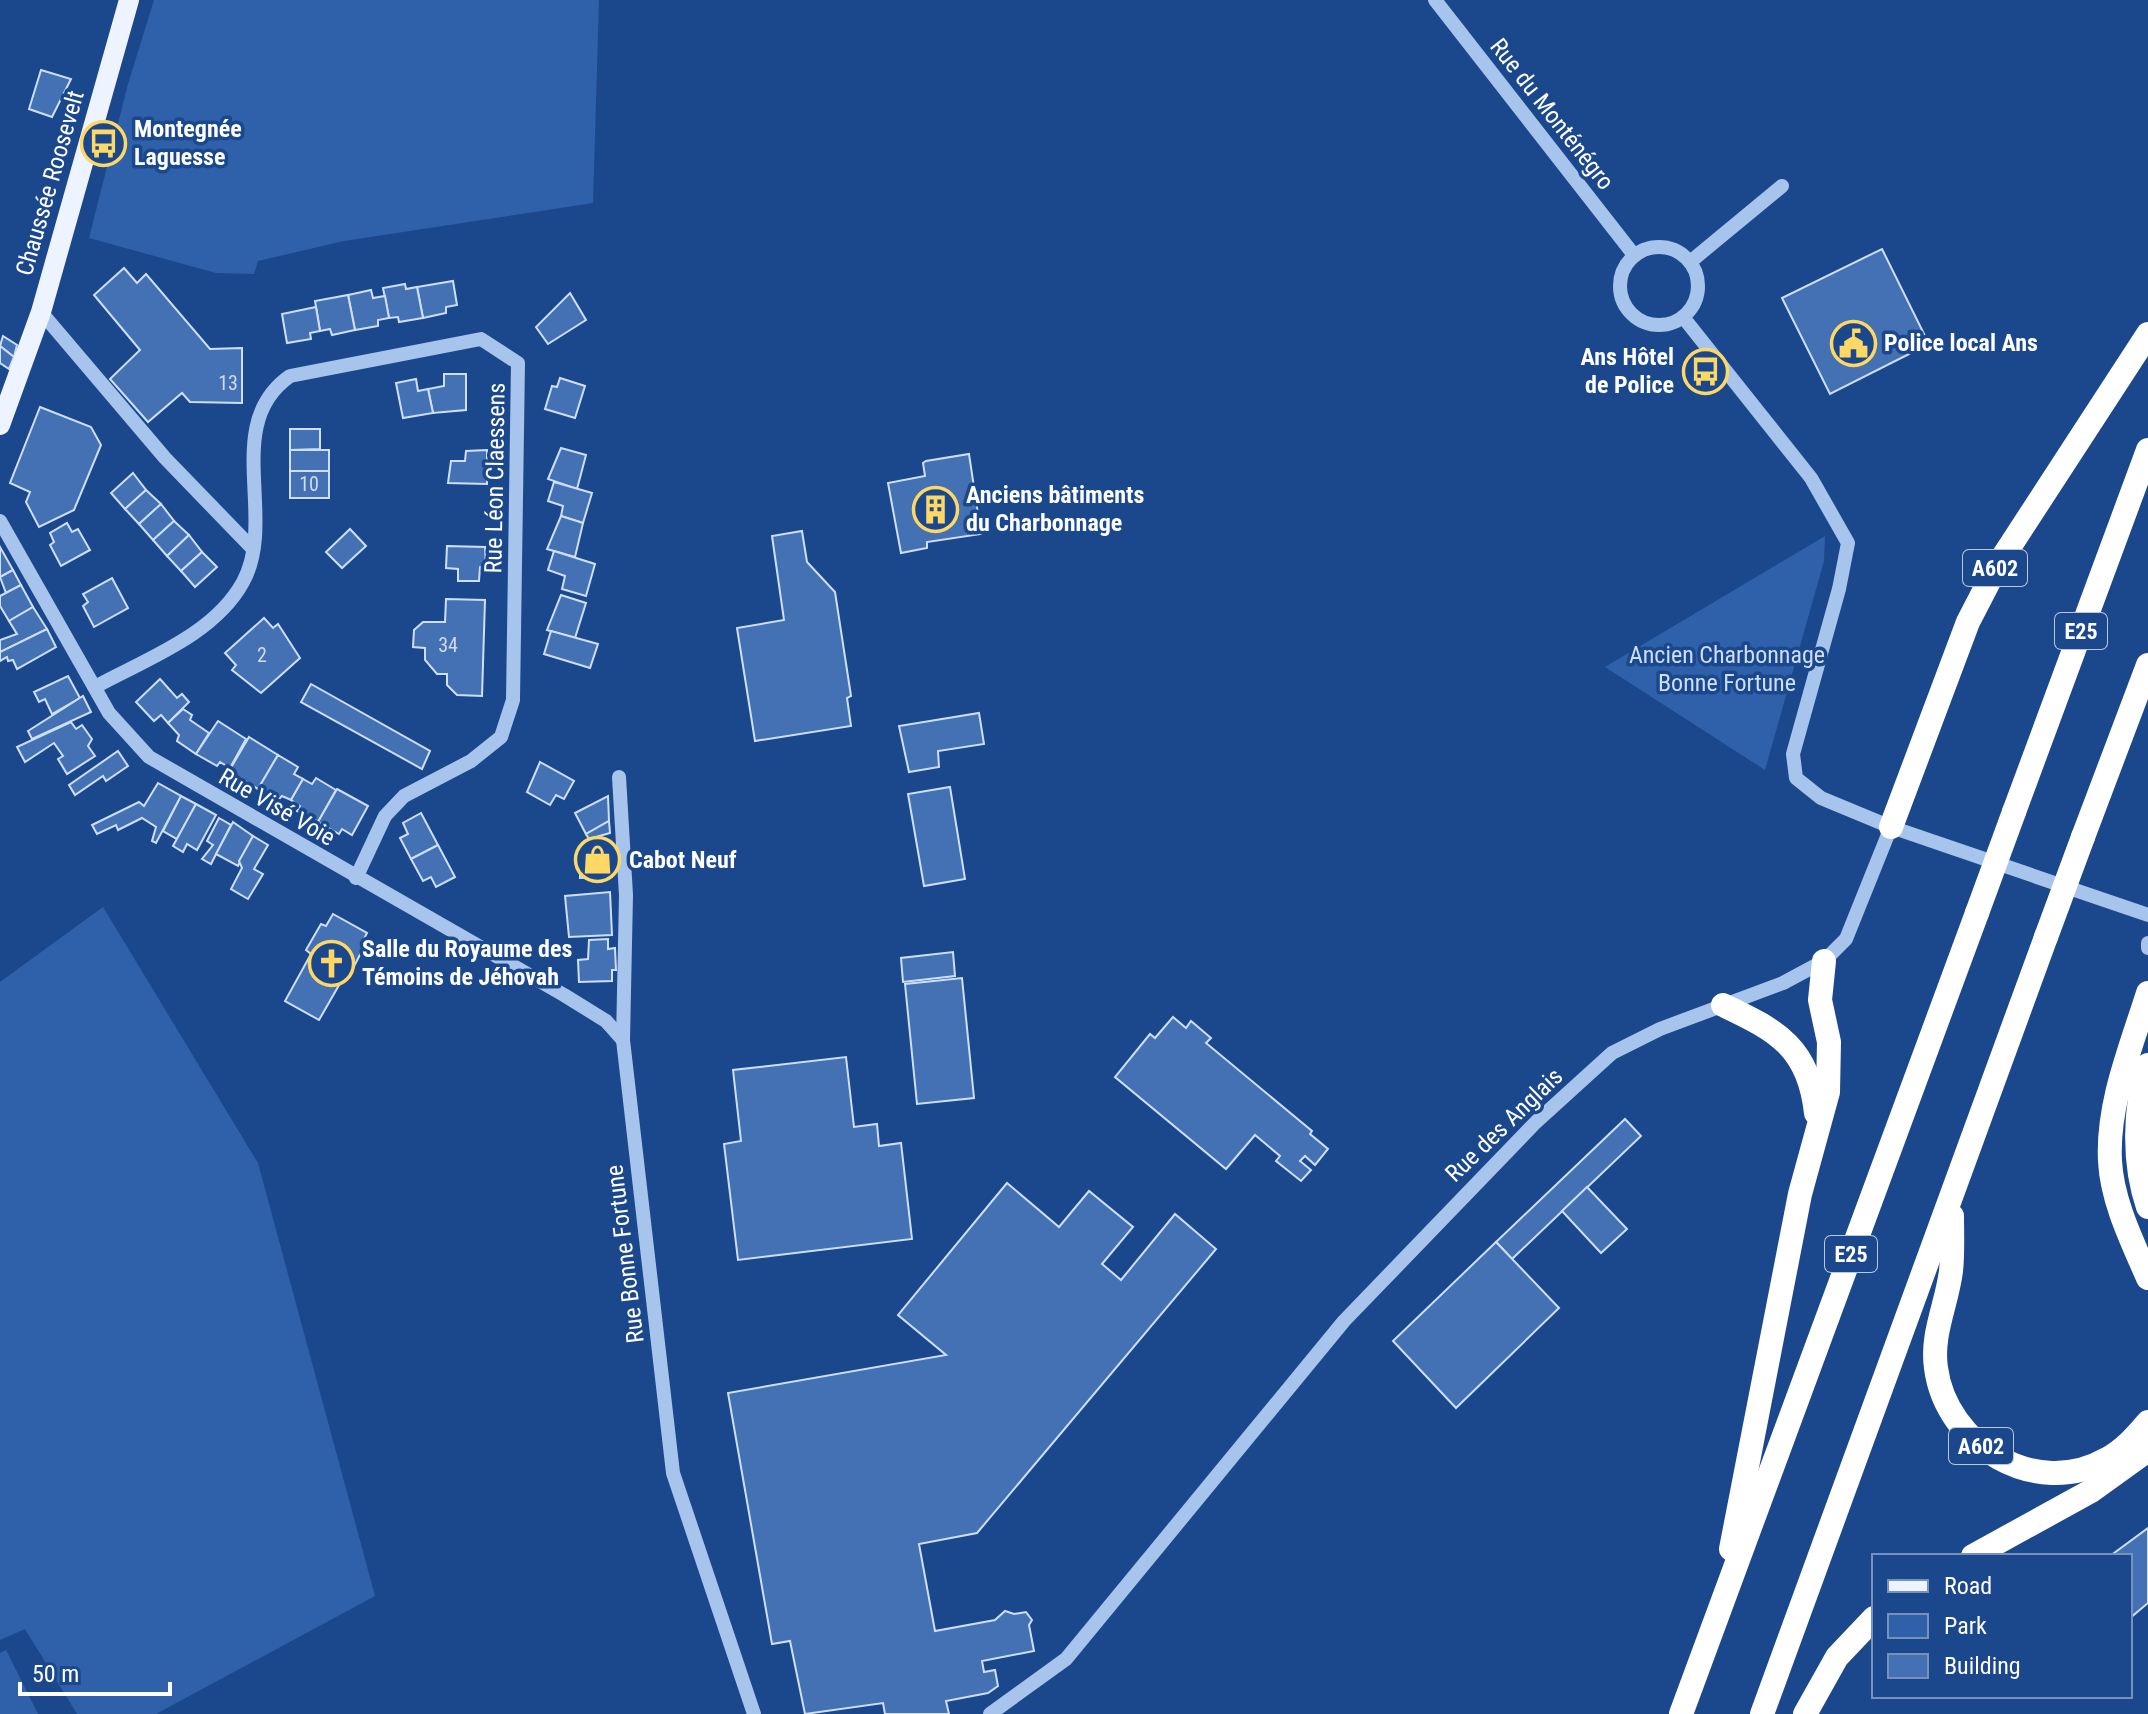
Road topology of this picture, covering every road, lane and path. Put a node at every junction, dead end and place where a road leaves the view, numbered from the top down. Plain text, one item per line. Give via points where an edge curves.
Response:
1 (129, 0) edge
2 (1435, 0) edge
3 (1782, 186) dead end
4 (1634, 255) junction
5 (1690, 262) junction
6 (41, 312) junction
7 (1683, 317) junction
8 (2148, 334) edge
9 (0, 425) edge
10 (2148, 450) edge
11 (0, 521) edge
12 (252, 548) junction
13 (2148, 665) edge
14 (95, 687) junction
15 (619, 777) dead end
16 (1891, 827) junction
17 (356, 878) junction
18 (2148, 915) edge
19 (1824, 961) junction
20 (2148, 993) edge
21 (1723, 1005) junction
22 (623, 1040) junction
23 (2148, 1065) edge
24 (1817, 1127) junction
25 (1953, 1194) junction
26 (2148, 1207) edge
27 (2148, 1278) edge
28 (2148, 1422) edge
29 (2148, 1450) edge
30 (1977, 1554) edge
31 (1725, 1595) junction
32 (1872, 1620) edge
33 (754, 1714) edge
34 (990, 1714) edge
35 (1681, 1714) edge
36 (1762, 1714) edge
37 (1805, 1714) edge

1 - 6 main road, Chaussée Roosevelt
2 - 4 street, Rue du Monténégro
3 - 5 street
4 - 5 street via 1665,247
4 - 7 street via 1620,288 1630,313 1654,326
5 - 7 street via 1698,294
6 - 9 main road, Chaussée Roosevelt
6 - 12 street via 165,458
7 - 16 street via 1811,478 1848,543 1793,754 1796,778 1821,798
8 - 16 highway, A602 via 1989,580 1968,622
10 - 31 highway, E25, bridge
11 - 14 street, Rue Visé Voie
12 - 14 street, Rue Léon Claessens via 243,581 210,624
12 - 17 street, Rue Léon Claessens via 254,429 272,389 290,376 481,339 518,363 513,700 501,737 471,761 404,796 385,816
13 - 25 highway, bridge
14 - 17 street, Rue Visé Voie via 118,725 149,757
15 - 22 street, Rue Bonne Fortune via 626,895
16 - 18 street
16 - 19 street, Rue des Anglais via 1846,939
17 - 22 street, Rue Visé Voie via 606,1021
19 - 21 street, Rue des Anglais
19 - 24 highway via 1820,1000 1829,1042 1828,1092
20 - 27 highway via 2110,1125 2117,1199
21 - 24 highway via 1769,1027 1802,1059 1813,1085
21 - 34 street, Rue des Anglais via 1612,1053 1536,1122 1344,1321 1066,1659
22 - 33 street, Rue Bonne Fortune via 673,1473
23 - 26 highway via 2138,1119
24 - 31 highway via 1741,1482
25 - 28 highway, A602 via 1951,1272 1936,1334 1936,1368 1949,1411 1968,1437 1996,1458 2048,1473 2106,1460
25 - 36 highway
29 - 30 highway via 2091,1491
31 - 35 highway, E25
32 - 37 highway via 1837,1657

